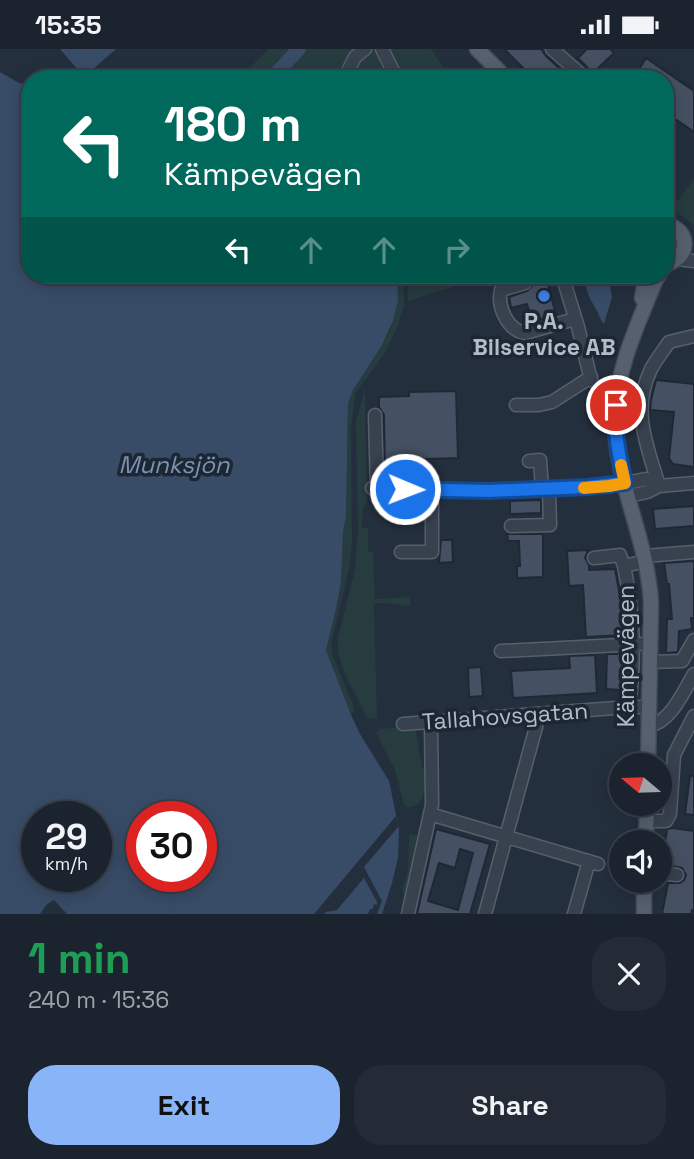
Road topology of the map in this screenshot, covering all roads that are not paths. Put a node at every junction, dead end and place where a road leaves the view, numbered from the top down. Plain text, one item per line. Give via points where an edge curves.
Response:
1 (365, 49) edge
2 (382, 49) edge
3 (477, 49) edge
4 (552, 49) edge
5 (348, 70) edge
6 (392, 70) edge
7 (498, 70) edge
8 (576, 70) edge
9 (674, 228) edge
10 (689, 244) edge
11 (674, 260) edge
12 (694, 261) edge
13 (674, 264) edge
14 (522, 284) edge
15 (565, 284) edge
16 (645, 284) edge
17 (655, 284) edge
18 (575, 319) junction
19 (694, 336) edge
20 (630, 343) junction
21 (516, 405) dead end
22 (375, 415) dead end
23 (529, 461) dead end
24 (694, 483) edge
25 (659, 486) junction
26 (432, 489) junction
27 (545, 489) junction
28 (627, 489) junction
29 (511, 526) dead end
30 (401, 552) dead end
31 (694, 552) edge
32 (594, 558) dead end
33 (645, 558) junction
34 (624, 566) junction
35 (694, 640) edge
36 (651, 643) junction
37 (632, 644) junction
38 (501, 651) dead end
39 (650, 662) junction
40 (694, 674) edge
41 (629, 707) junction
42 (649, 707) junction
43 (537, 715) junction
44 (694, 716) edge
45 (431, 722) junction
46 (403, 724) dead end
47 (649, 726) junction
48 (648, 753) edge
49 (672, 761) edge
50 (430, 814) junction
51 (646, 816) edge
52 (669, 816) edge
53 (646, 821) junction
54 (646, 830) edge
55 (506, 836) junction
56 (672, 874) edge
57 (677, 875) dead end
58 (644, 893) edge
59 (408, 914) edge
60 (485, 914) edge
61 (574, 914) edge
62 (643, 914) edge

1 - 5 street
2 - 6 street
3 - 7 main road
4 - 8 street
9 - 10 main road
10 - 11 main road
12 - 13 street
14 - 18 street via 501,290 499,295 506,319 518,332
15 - 18 street
16 - 20 main road, Kämpevägen
17 - 20 main road, Kämpevägen
18 - 21 street via 591,378 552,402
19 - 25 street via 669,342 652,368 644,393 641,424
20 - 28 main road, Kämpevägen via 617,391 615,420
22 - 26 street via 374,488
23 - 27 street via 541,460
24 - 25 street
25 - 28 street via 647,492
26 - 27 street
26 - 30 street via 432,551
27 - 28 street
27 - 29 street via 550,525
28 - 33 main road, Kämpevägen
31 - 33 street
32 - 34 street via 620,555
33 - 34 street
33 - 36 main road, Kämpevägen
34 - 37 street
35 - 39 street via 682,661
36 - 37 street
36 - 39 main road, Kämpevägen
37 - 38 street
37 - 41 street
39 - 42 main road, Kämpevägen
40 - 47 street via 665,718
41 - 42 street, Tallahovsgatan
41 - 43 street, Tallahovsgatan
42 - 47 main road, Kämpevägen
43 - 45 street, Tallahovsgatan
43 - 55 street
44 - 49 street
45 - 46 street, Tallahovsgatan
45 - 50 street
47 - 48 main road, Kämpevägen
50 - 55 street
50 - 59 street
51 - 53 main road
52 - 53 street via 666,821
53 - 54 main road
55 - 60 street
55 - 61 street via 594,863
56 - 57 street
58 - 62 main road

